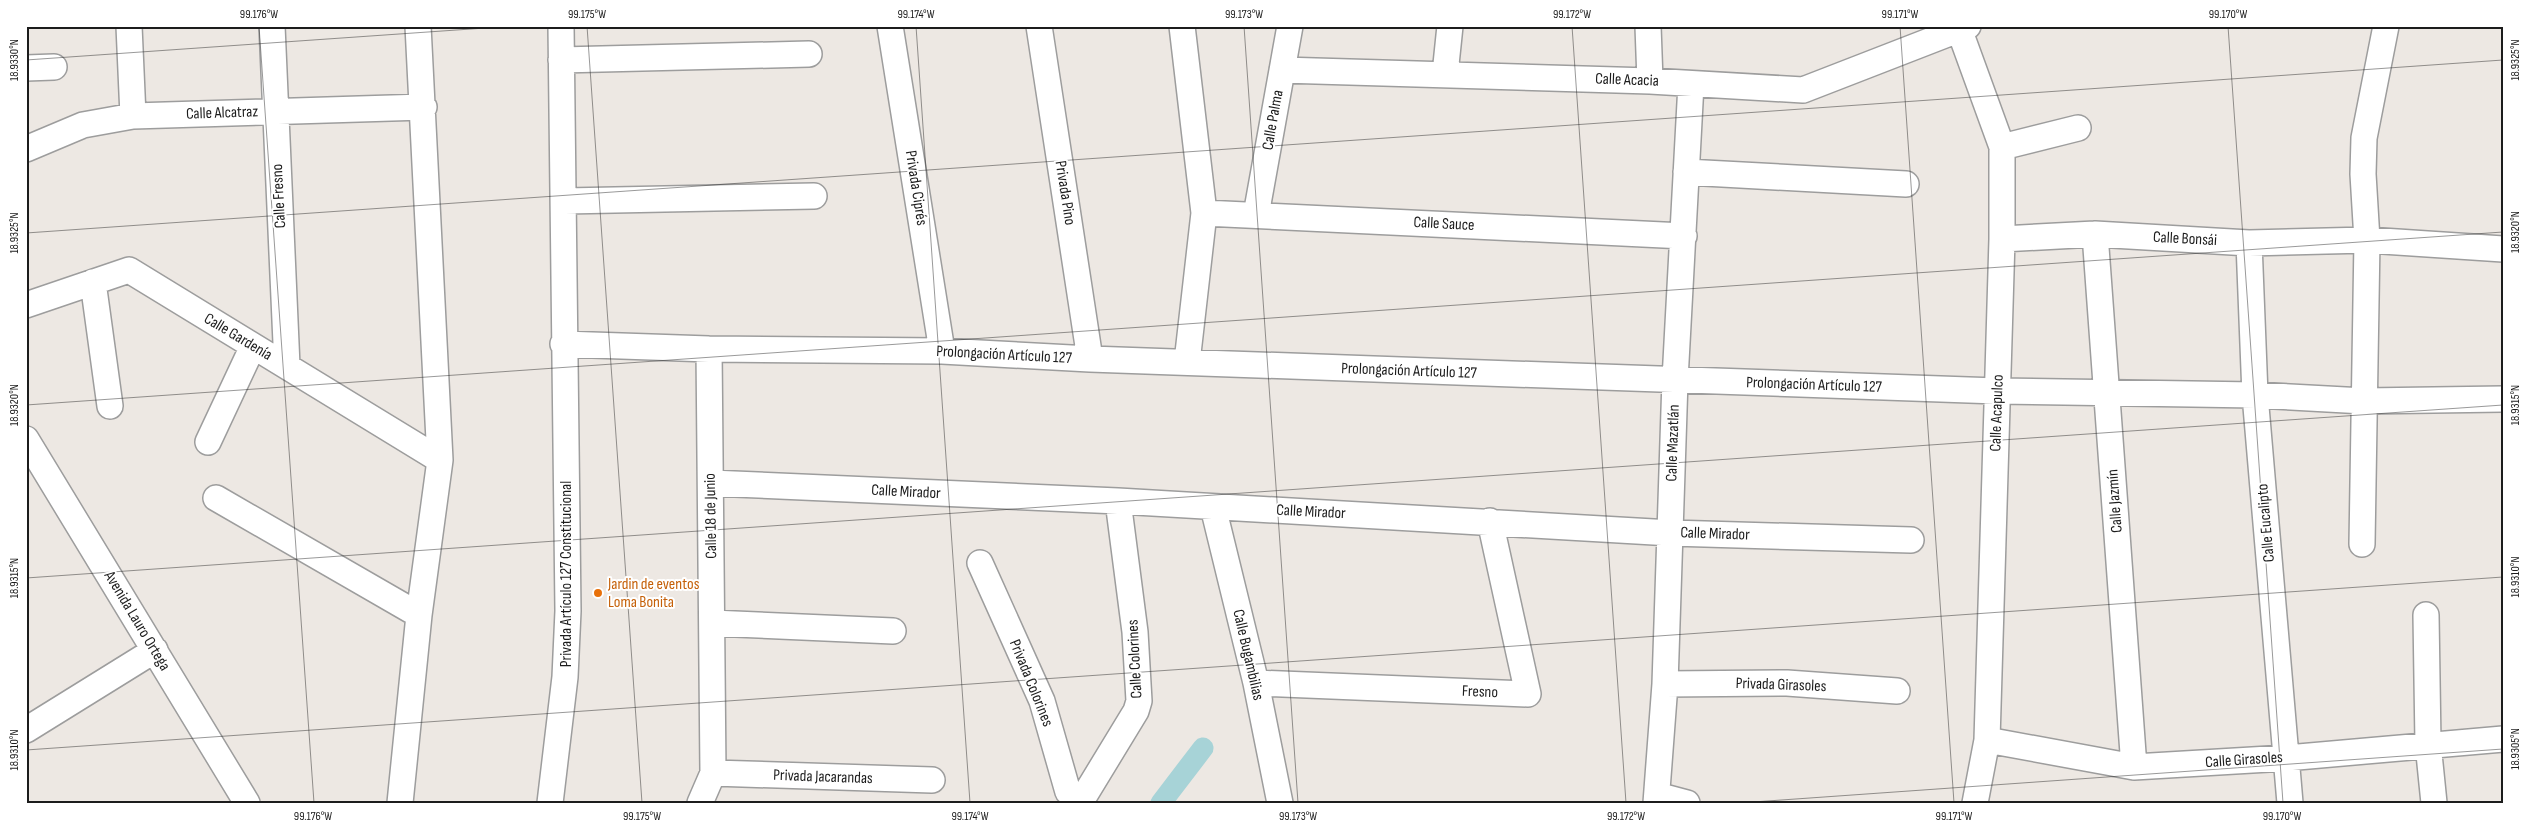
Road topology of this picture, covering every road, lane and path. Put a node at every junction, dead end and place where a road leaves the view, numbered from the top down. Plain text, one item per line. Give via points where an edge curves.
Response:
1 (129, 26) edge
2 (272, 26) edge
3 (418, 26) edge
4 (561, 26) edge
5 (890, 26) edge
6 (1039, 26) edge
7 (1182, 26) edge
8 (1290, 26) edge
9 (1450, 26) edge
10 (1648, 26) edge
11 (2386, 26) edge
12 (1962, 27) edge
13 (809, 54) dead end
14 (562, 60) junction
15 (54, 67) dead end
16 (26, 68) edge
17 (1282, 70) junction
18 (1445, 74) junction
19 (1650, 81) junction
20 (1691, 84) junction
21 (424, 107) junction
22 (275, 111) junction
23 (133, 116) junction
24 (2078, 128) dead end
25 (2002, 147) junction
26 (26, 149) edge
27 (1686, 172) junction
28 (1906, 184) dead end
29 (814, 196) dead end
30 (564, 201) junction
31 (1204, 212) junction
32 (1256, 215) junction
33 (2096, 234) junction
34 (1684, 236) junction
35 (2002, 239) junction
36 (2367, 240) junction
37 (2249, 243) junction
38 (2503, 249) edge
39 (93, 282) junction
40 (26, 306) edge
41 (563, 344) junction
42 (253, 346) junction
43 (709, 348) junction
44 (942, 350) junction
45 (1090, 360) junction
46 (1186, 362) junction
47 (287, 366) junction
48 (1675, 380) junction
49 (1997, 391) junction
50 (2108, 392) junction
51 (2255, 395) junction
52 (2503, 398) edge
53 (2364, 401) junction
54 (110, 406) dead end
55 (26, 439) edge
56 (208, 442) dead end
57 (440, 460) junction
58 (711, 483) junction
59 (216, 498) dead end
60 (1118, 501) junction
61 (1213, 508) junction
62 (1490, 521) junction
63 (1671, 533) junction
64 (1911, 540) dead end
65 (2362, 544) dead end
66 (980, 563) dead end
67 (419, 615) junction
68 (2426, 615) dead end
69 (712, 623) junction
70 (893, 631) dead end
71 (154, 650) junction
72 (1256, 684) junction
73 (1665, 684) junction
74 (1897, 691) dead end
75 (26, 730) edge
76 (2503, 739) edge
77 (1987, 740) junction
78 (2428, 744) junction
79 (2286, 758) junction
80 (2134, 767) junction
81 (713, 773) junction
82 (932, 780) dead end
83 (1656, 799) edge
84 (1081, 802) edge
85 (248, 803) edge
86 (400, 803) edge
87 (550, 803) edge
88 (700, 803) edge
89 (1280, 803) edge
90 (1687, 803) edge
91 (1976, 803) edge
92 (2290, 803) edge
93 (2434, 803) edge

1 - 23 street
2 - 22 street, Calle Fresno
3 - 21 street
4 - 14 street, Privada Artículo 127 Constitucional
5 - 44 street, Privada Ciprés
6 - 45 street, Privada Pino
7 - 31 street
8 - 17 street, Calle Palma
9 - 18 street
10 - 19 street
11 - 36 street via 2364,138
12 - 20 street, Calle Acacia via 1802,90
12 - 25 street, Calle Acapulco
13 - 14 street
14 - 30 street, Privada Artículo 127 Constitucional
15 - 16 street
17 - 18 street, Calle Acacia
17 - 32 street, Calle Palma
18 - 19 street, Calle Acacia
19 - 20 street, Calle Acacia
20 - 27 street, Calle Mazatlán
21 - 22 street, Calle Alcatraz
21 - 57 street
22 - 23 street, Calle Alcatraz
22 - 47 street, Calle Fresno
23 - 26 street, Calle Alcatraz via 83,125
24 - 25 street
25 - 35 street, Calle Acapulco
27 - 28 street
27 - 34 street, Calle Mazatlán
29 - 30 street
30 - 41 street, Privada Artículo 127 Constitucional
31 - 32 street, Calle Sauce
31 - 46 street
32 - 34 street, Calle Sauce
33 - 35 street, Calle Bonsái
33 - 37 street, Calle Bonsái
33 - 50 street, Calle Jazmín
34 - 48 street, Calle Mazatlán
35 - 49 street, Calle Acapulco
36 - 37 street, Calle Bonsái
36 - 38 street, Calle Bonsái
36 - 53 street
37 - 51 street, Calle Eucalipto
39 - 40 street, Calle Gardenía
39 - 42 street, Calle Gardenía via 129,270
39 - 54 street
41 - 43 street, Prolongación Artículo 127
41 - 87 street, Privada Artículo 127 Constitucional via 568,611 565,676
42 - 47 street, Calle Gardenía
42 - 56 street
43 - 44 street, Prolongación Artículo 127
43 - 58 street, Calle 18 de Junio
44 - 45 street, Prolongación Artículo 127
45 - 46 street, Prolongación Artículo 127
46 - 48 street, Prolongación Artículo 127
47 - 57 street, Calle Gardenía
48 - 49 street, Prolongación Artículo 127
48 - 63 street, Calle Mazatlán
49 - 50 street, Prolongación Artículo 127
49 - 77 street, Calle Acapulco
50 - 51 street, Prolongación Artículo 127
50 - 80 street, Calle Jazmín
51 - 53 street, Prolongación Artículo 127
51 - 79 street, Calle Eucalipto
52 - 53 street, Prolongación Artículo 127
53 - 65 street
55 - 71 street, Avenida Lauro Ortega
57 - 67 street
58 - 60 street, Calle Mirador
58 - 69 street, Calle 18 de Junio
59 - 67 street
60 - 61 street, Calle Mirador
60 - 84 street, Calle Colorines via 1135,632 1139,701
61 - 62 street, Calle Mirador
61 - 72 street, Calle Bugambilias
62 - 63 street, Calle Mirador
62 - 72 street, Fresno via 1528,694
63 - 64 street, Calle Mirador
63 - 73 street, Calle Mazatlán
66 - 84 street, Privada Colorines via 1042,701 1068,792
67 - 86 street
68 - 78 street
69 - 70 street
69 - 81 street, Calle 18 de Junio
71 - 75 street
71 - 85 street, Avenida Lauro Ortega
72 - 89 street, Calle Bugambilias
73 - 74 street, Privada Girasoles via 1786,682
73 - 83 street, Calle Mazatlán
76 - 78 street, Calle Girasoles
77 - 80 street, Calle Girasoles
77 - 91 street, Calle Acapulco
78 - 79 street, Calle Girasoles
78 - 93 street
79 - 80 street, Calle Girasoles
79 - 92 street, Calle Eucalipto
81 - 82 street, Privada Jacarandas
81 - 88 street
83 - 90 street

